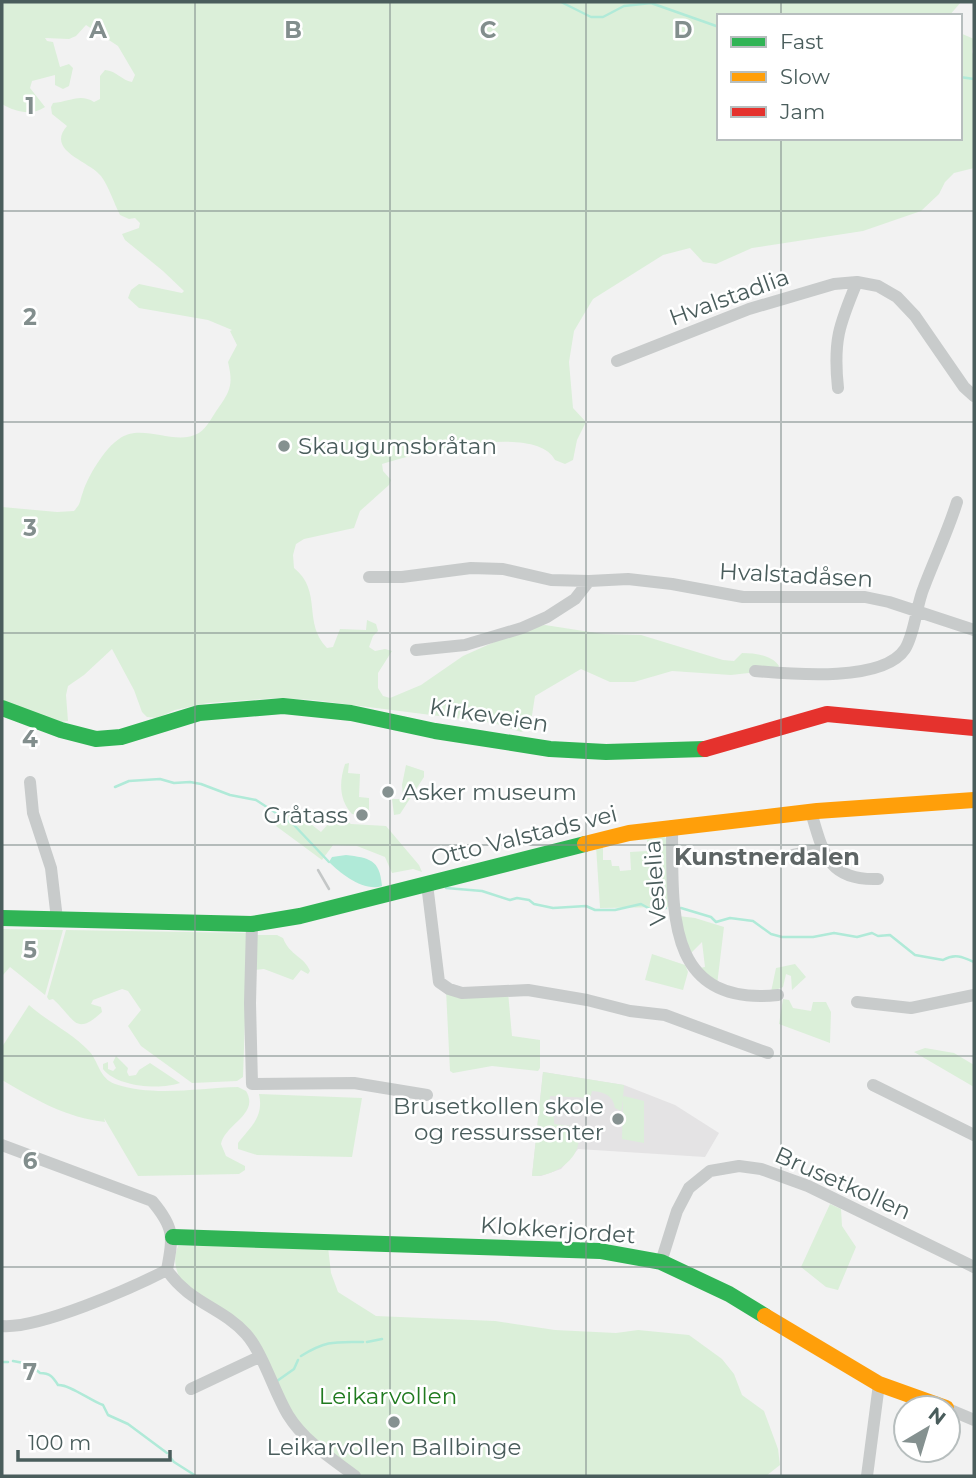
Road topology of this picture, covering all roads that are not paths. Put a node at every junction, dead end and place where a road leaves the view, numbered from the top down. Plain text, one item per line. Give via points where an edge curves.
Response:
1 (857, 282) junction
2 (617, 361) dead end
3 (838, 388) dead end
4 (974, 396) edge
5 (957, 502) dead end
6 (369, 577) dead end
7 (589, 582) junction
8 (915, 610) junction
9 (974, 630) edge
10 (416, 650) dead end
11 (755, 671) dead end
12 (2, 708) edge
13 (974, 728) edge
14 (30, 782) dead end
15 (974, 800) edge
16 (811, 812) junction
17 (671, 826) junction
18 (822, 849) junction
19 (793, 855) dead end
20 (878, 879) dead end
21 (427, 884) junction
22 (2, 918) edge
23 (57, 919) junction
24 (252, 923) junction
25 (778, 995) dead end
26 (974, 995) edge
27 (857, 1002) dead end
28 (768, 1052) dead end
29 (873, 1085) dead end
30 (427, 1095) dead end
31 (974, 1135) edge
32 (2, 1144) edge
33 (173, 1237) junction
34 (661, 1262) junction
35 (974, 1267) edge
36 (167, 1270) junction
37 (2, 1326) edge
38 (259, 1357) junction
39 (879, 1384) junction
40 (191, 1388) dead end
41 (907, 1394) edge
42 (355, 1476) edge
43 (867, 1476) edge

1 - 2 street, Hvalstadlia via 834,284 748,309
1 - 3 street via 836,339
1 - 4 street, Hvalstadlia via 878,286 897,297
5 - 8 street
6 - 7 street, Hvalstadåsen via 471,568
7 - 8 street, Hvalstadåsen via 628,579 743,597 865,597
7 - 10 street via 575,599 522,628 465,645
8 - 9 street, Hvalstadåsen
8 - 11 street via 903,652 881,666 800,675
12 - 13 street, Kirkeveien via 96,739 121,737 199,713 283,706 351,713 550,749 606,752 704,749 827,714
14 - 23 street via 33,813 51,868
15 - 16 street, Otto Valstads vei
16 - 17 street, Otto Valstads vei
16 - 18 street
17 - 21 street, Otto Valstads vei via 629,832
17 - 25 street, Veslelia via 673,903 684,950 694,968 727,992
18 - 19 street
18 - 20 street via 843,874 858,880
21 - 24 street, Otto Valstads vei
21 - 28 street via 439,982 449,989 462,993 527,990 665,1014
22 - 23 street, Otto Valstads vei
23 - 24 street, Otto Valstads vei
24 - 30 street via 252,1084 354,1083
26 - 27 street via 911,1008
29 - 31 street
32 - 33 street via 152,1201
33 - 34 street, Klokkerjordet via 564,1249
33 - 36 street
34 - 35 street, Brusetkollen via 689,1188 710,1171 739,1166 808,1186
34 - 39 street, Klokkerjordet via 729,1294
36 - 37 street via 51,1317
36 - 38 street via 190,1296 229,1318 247,1335
38 - 40 street
38 - 42 street via 288,1416 305,1437
39 - 41 street, Klokkerjordet
39 - 43 street

